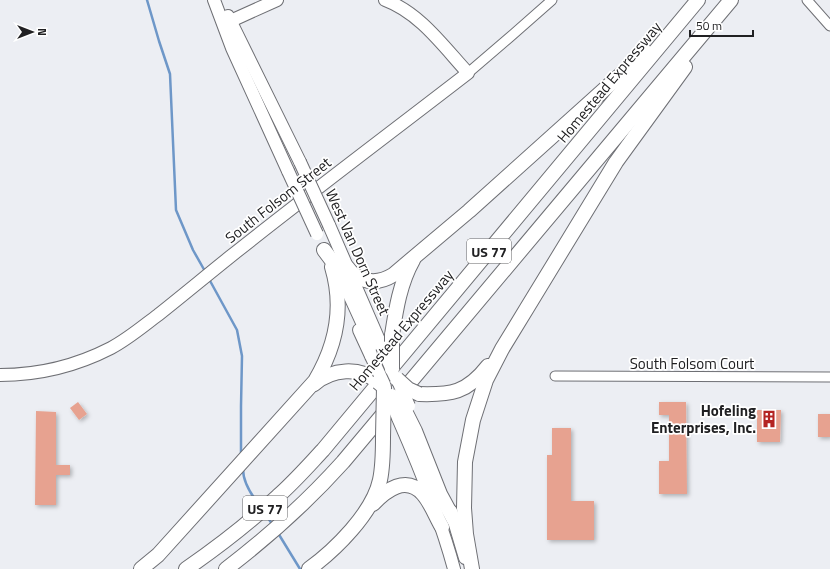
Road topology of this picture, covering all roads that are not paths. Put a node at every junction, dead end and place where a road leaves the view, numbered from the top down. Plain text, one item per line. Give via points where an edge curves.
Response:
1 (214, 0) edge
2 (220, 0) edge
3 (277, 0) edge
4 (385, 0) edge
5 (552, 0) edge
6 (698, 0) edge
7 (733, 0) edge
8 (807, 0) edge
9 (683, 19) junction
10 (227, 23) junction
11 (830, 26) edge
12 (468, 73) junction
13 (324, 250) junction
14 (422, 251) junction
15 (332, 267) junction
16 (347, 267) junction
17 (502, 349) junction
18 (384, 359) junction
19 (0, 375) edge
20 (555, 376) dead end
21 (830, 377) edge
22 (388, 392) junction
23 (305, 393) junction
24 (404, 412) junction
25 (358, 521) junction
26 (448, 523) junction
27 (141, 569) edge
28 (186, 569) edge
29 (226, 569) edge
30 (309, 569) edge
31 (454, 569) edge
32 (468, 569) edge
33 (472, 569) edge

1 - 10 main road, West Van Dorn Street
2 - 10 main road, West Van Dorn Street
3 - 10 main road
4 - 12 main road via 417,19
5 - 12 street, South Folsom Street
6 - 9 highway, Homestead Expressway / US 77
7 - 17 highway via 616,162
7 - 29 highway, US 77 via 343,462 300,508
8 - 11 street
9 - 14 highway
9 - 28 highway, Homestead Expressway / US 77 via 323,450 257,515
10 - 13 main road, West Van Dorn Street, bridge via 232,48
10 - 16 main road, West Van Dorn Street, bridge via 300,162
12 - 19 main road, South Folsom Street via 132,335 111,348 72,365 31,374
13 - 15 main road, West Van Dorn Street
13 - 18 highway via 339,270
14 - 16 highway via 384,280 362,279 355,276
14 - 18 highway, bridge via 412,262 404,281
15 - 18 main road, West Van Dorn Street
15 - 23 highway via 337,289 336,329 328,357
16 - 18 main road, West Van Dorn Street
17 - 18 highway, bridge via 480,377 463,389 443,394 419,394 408,389
17 - 33 highway via 479,400 466,455 464,508
18 - 22 highway
18 - 22 main road, West Van Dorn Street, bridge
18 - 24 main road, West Van Dorn Street, bridge
20 - 21 street, South Folsom Court
22 - 23 highway, bridge via 374,379 358,372 345,371 325,377
22 - 24 highway, bridge
22 - 25 highway, bridge via 380,481
23 - 27 highway via 158,555
24 - 26 highway via 415,431 440,494
25 - 26 highway via 387,490 410,486 423,494
25 - 30 highway via 344,538
26 - 31 main road
26 - 32 main road

